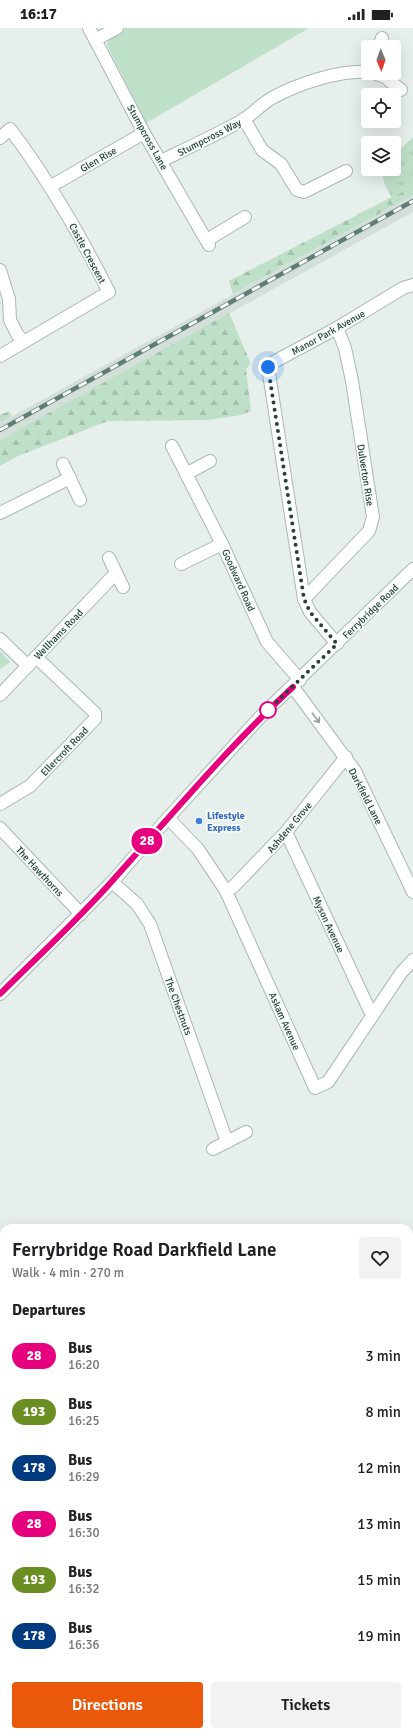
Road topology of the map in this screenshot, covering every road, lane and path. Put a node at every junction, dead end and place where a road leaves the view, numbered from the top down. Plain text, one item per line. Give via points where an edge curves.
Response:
1 (89, 28) edge
2 (117, 28) edge
3 (95, 40) junction
4 (361, 72) edge
5 (389, 80) edge
6 (399, 88) edge
7 (244, 119) junction
8 (144, 133) junction
9 (0, 138) edge
10 (160, 161) junction
11 (346, 170) dead end
12 (51, 186) junction
13 (245, 217) dead end
14 (0, 270) edge
15 (413, 285) edge
16 (338, 328) junction
17 (23, 341) junction
18 (0, 356) edge
19 (172, 446) dead end
20 (210, 461) dead end
21 (63, 464) dead end
22 (186, 474) junction
23 (70, 478) junction
24 (80, 500) dead end
25 (0, 513) edge
26 (222, 544) junction
27 (109, 558) dead end
28 (181, 564) dead end
29 (413, 569) edge
30 (116, 573) junction
31 (123, 587) dead end
32 (304, 599) junction
33 (0, 639) edge
34 (337, 644) junction
35 (32, 662) junction
36 (296, 683) junction
37 (0, 695) edge
38 (346, 757) junction
39 (0, 804) edge
40 (168, 818) junction
41 (0, 828) edge
42 (286, 832) junction
43 (112, 882) junction
44 (226, 891) junction
45 (413, 892) edge
46 (81, 914) junction
47 (413, 960) edge
48 (0, 994) edge
49 (373, 1015) junction
50 (246, 1132) dead end
51 (227, 1142) junction
52 (213, 1149) dead end

1 - 3 street, Stumpcross Lane
2 - 3 street
3 - 8 street, Stumpcross Lane
4 - 7 street, Stumpcross Way via 345,72 298,87 271,98
5 - 6 street
7 - 10 street, Stumpcross Way
7 - 11 street via 262,150 281,164 297,190 301,192
8 - 10 street, Stumpcross Lane
8 - 12 street, Glen Rise
9 - 12 street, Castle Crescent via 10,129
10 - 13 street, Stumpcross Lane via 208,242
12 - 17 street, Castle Crescent via 109,292
14 - 17 street via 9,299 10,320
15 - 16 street, Manor Park Avenue
16 - 32 street, Dulverton Rise via 352,381 373,517 365,536
16 - 32 street, Manor Park Avenue via 268,367
17 - 18 street, Castle Crescent
19 - 22 street, Goodward Road
20 - 22 street
21 - 23 street
22 - 26 street, Goodward Road
23 - 24 street
23 - 25 street
26 - 28 street
26 - 36 street, Goodward Road via 267,642
27 - 30 street
29 - 34 street, Ferrybridge Road
30 - 31 street
30 - 35 street, Wellhams Road
32 - 34 street, Manor Park Avenue via 310,612
33 - 35 street, Ellercroft Road
34 - 36 street, Ferrybridge Road
35 - 37 street, Wellhams Road
35 - 39 street, Ellercroft Road via 95,713 95,719 30,786
36 -> 38 street, Darkfield Lane
36 - 40 street, Ferrybridge Road via 230,748
38 - 42 street, Ashdene Grove
38 - 45 street, Darkfield Lane
40 - 43 street, Ferrybridge Road
40 - 44 street, Askam Avenue via 198,849
41 - 46 street, The Hawthorns
42 - 44 street, Ashdene Grove via 233,888
42 - 49 street, Myson Avenue
43 - 46 street, Ferrybridge Road
43 - 51 street, The Chestnuts via 137,904 150,924
44 - 49 street, Askam Avenue via 315,1088 328,1082
46 - 48 street, Ferrybridge Road
47 - 49 street, Askam Avenue via 401,973
50 - 51 street
51 - 52 street

